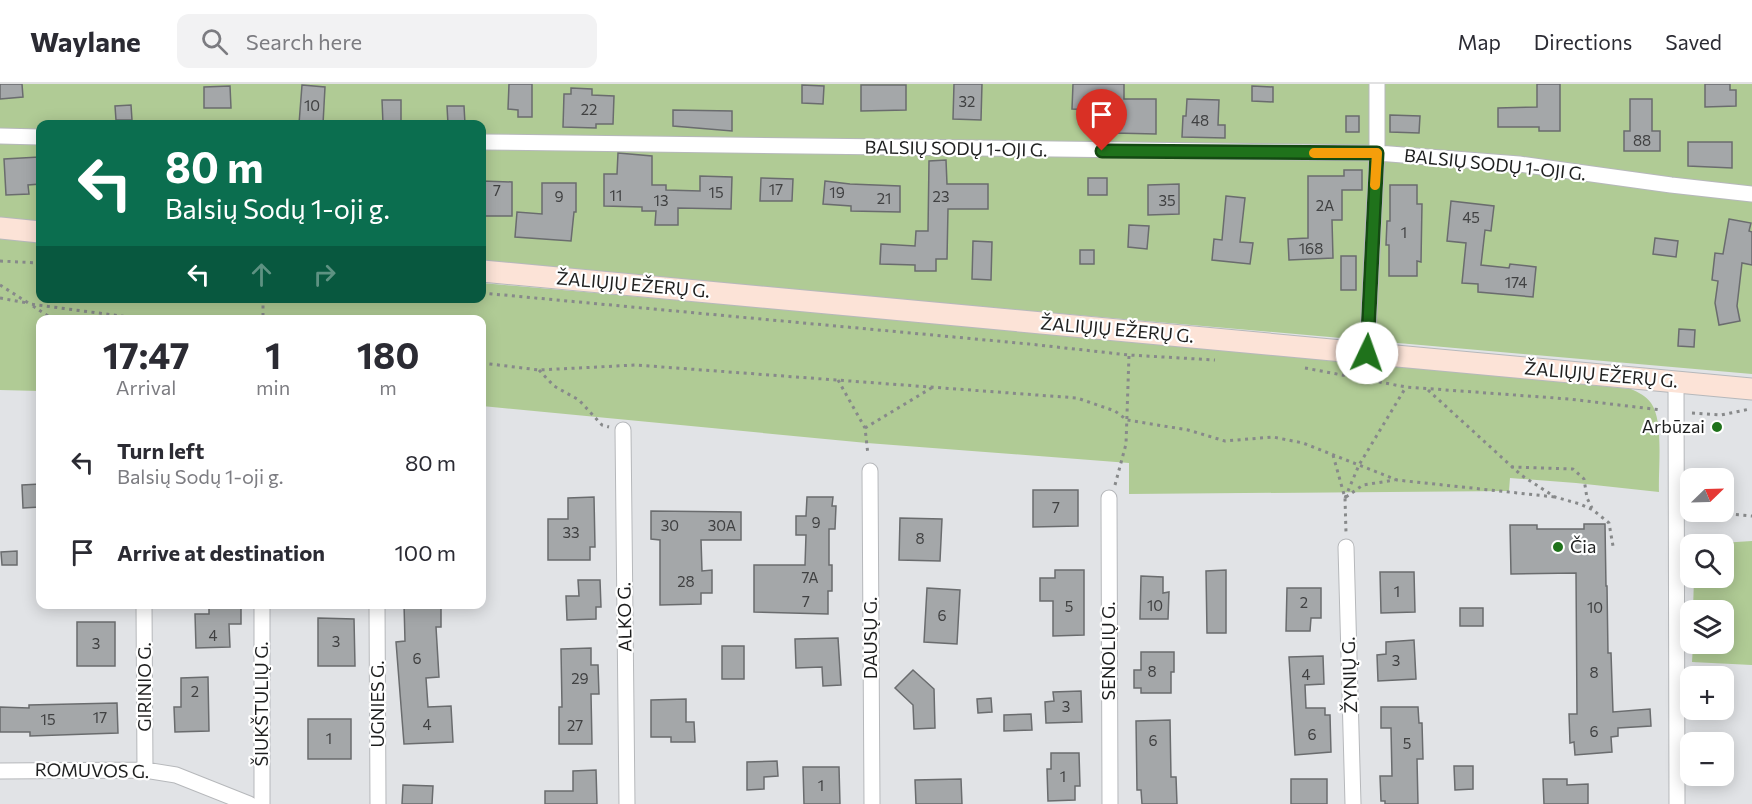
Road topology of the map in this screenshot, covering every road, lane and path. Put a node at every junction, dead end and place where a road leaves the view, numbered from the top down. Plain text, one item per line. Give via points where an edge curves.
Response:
1 (1377, 84) edge
2 (0, 136) edge
3 (36, 137) edge
4 (486, 142) edge
5 (1377, 153) junction
6 (1752, 194) edge
7 (0, 228) edge
8 (36, 232) edge
9 (0, 261) edge
10 (36, 263) edge
11 (486, 271) edge
12 (0, 285) edge
13 (486, 293) edge
14 (0, 298) edge
15 (30, 304) junction
16 (46, 315) edge
17 (113, 315) edge
18 (1367, 353) junction
19 (1128, 355) junction
20 (1224, 361) dead end
21 (486, 363) edge
22 (1303, 368) dead end
23 (539, 370) junction
24 (838, 380) junction
25 (1676, 381) junction
26 (933, 387) junction
27 (1406, 387) junction
28 (1752, 388) edge
29 (1427, 389) junction
30 (1752, 409) edge
31 (1676, 412) junction
32 (1127, 420) junction
33 (865, 428) junction
34 (623, 430) joint
35 (1333, 455) junction
36 (1359, 465) junction
37 (1512, 466) junction
38 (870, 471) joint
39 (1397, 480) junction
40 (1555, 497) junction
41 (1109, 498) joint
42 (1345, 498) junction
43 (1593, 510) junction
44 (1734, 513) edge
45 (1752, 516) edge
46 (1614, 546) dead end
47 (1346, 547) joint
48 (144, 609) edge
49 (262, 609) edge
50 (378, 609) edge
51 (145, 770) junction
52 (0, 771) edge
53 (249, 804) edge
54 (262, 804) edge
55 (378, 804) edge
56 (627, 804) edge
57 (872, 804) edge
58 (1110, 804) edge
59 (1353, 804) edge
60 (1677, 804) edge

1 - 5 street
2 - 3 street
4 - 5 street, BALSIŲ SODŲ 1-OJI G.
5 - 6 street, BALSIŲ SODŲ 1-OJI G. via 1520,164
5 - 18 street
7 - 8 main road
9 - 10 path
11 - 18 main road, ŽALIŲJŲ EŽERŲ G.
12 - 15 path
13 - 19 path
14 - 15 path
15 - 16 path
15 - 17 path
18 - 25 main road, ŽALIŲJŲ EŽERŲ G.
19 - 20 path
19 - 32 path
21 - 23 path
22 - 27 path
23 - 24 path via 636,365
23 - 34 path via 554,386 579,400 602,425
24 - 26 path
24 - 33 path
25 - 28 main road, ŽALIŲJŲ EŽERŲ G.
25 - 31 street
26 - 32 path via 1077,398 1115,411
26 - 33 path
27 - 29 path
27 - 36 path
29 - 31 path via 1569,399
29 - 37 path
30 - 31 path via 1721,415
31 - 60 street
32 - 35 path via 1188,430 1225,441 1273,437
32 - 41 path via 1118,478
33 - 38 path
34 - 56 street, ALKO G.
35 - 36 path
35 - 42 path
36 - 39 path
36 - 42 path
37 - 40 path
37 - 43 path via 1573,470 1584,478
38 - 57 street, DAUSŲ G.
39 - 40 path
39 - 42 path via 1363,485
40 - 43 path
41 - 58 street, SENOLIŲ G.
42 - 47 path
43 - 46 path via 1609,523
44 - 45 path
47 - 59 street, ŽYNIŲ G.
48 - 51 street, GIRINIO G.
49 - 54 street, ŠIUKŠTULIŲ G.
50 - 55 street, UGNIES G.
51 - 52 street, ROMUVOS G.
51 - 53 street, ROMUVOS G. via 176,776

